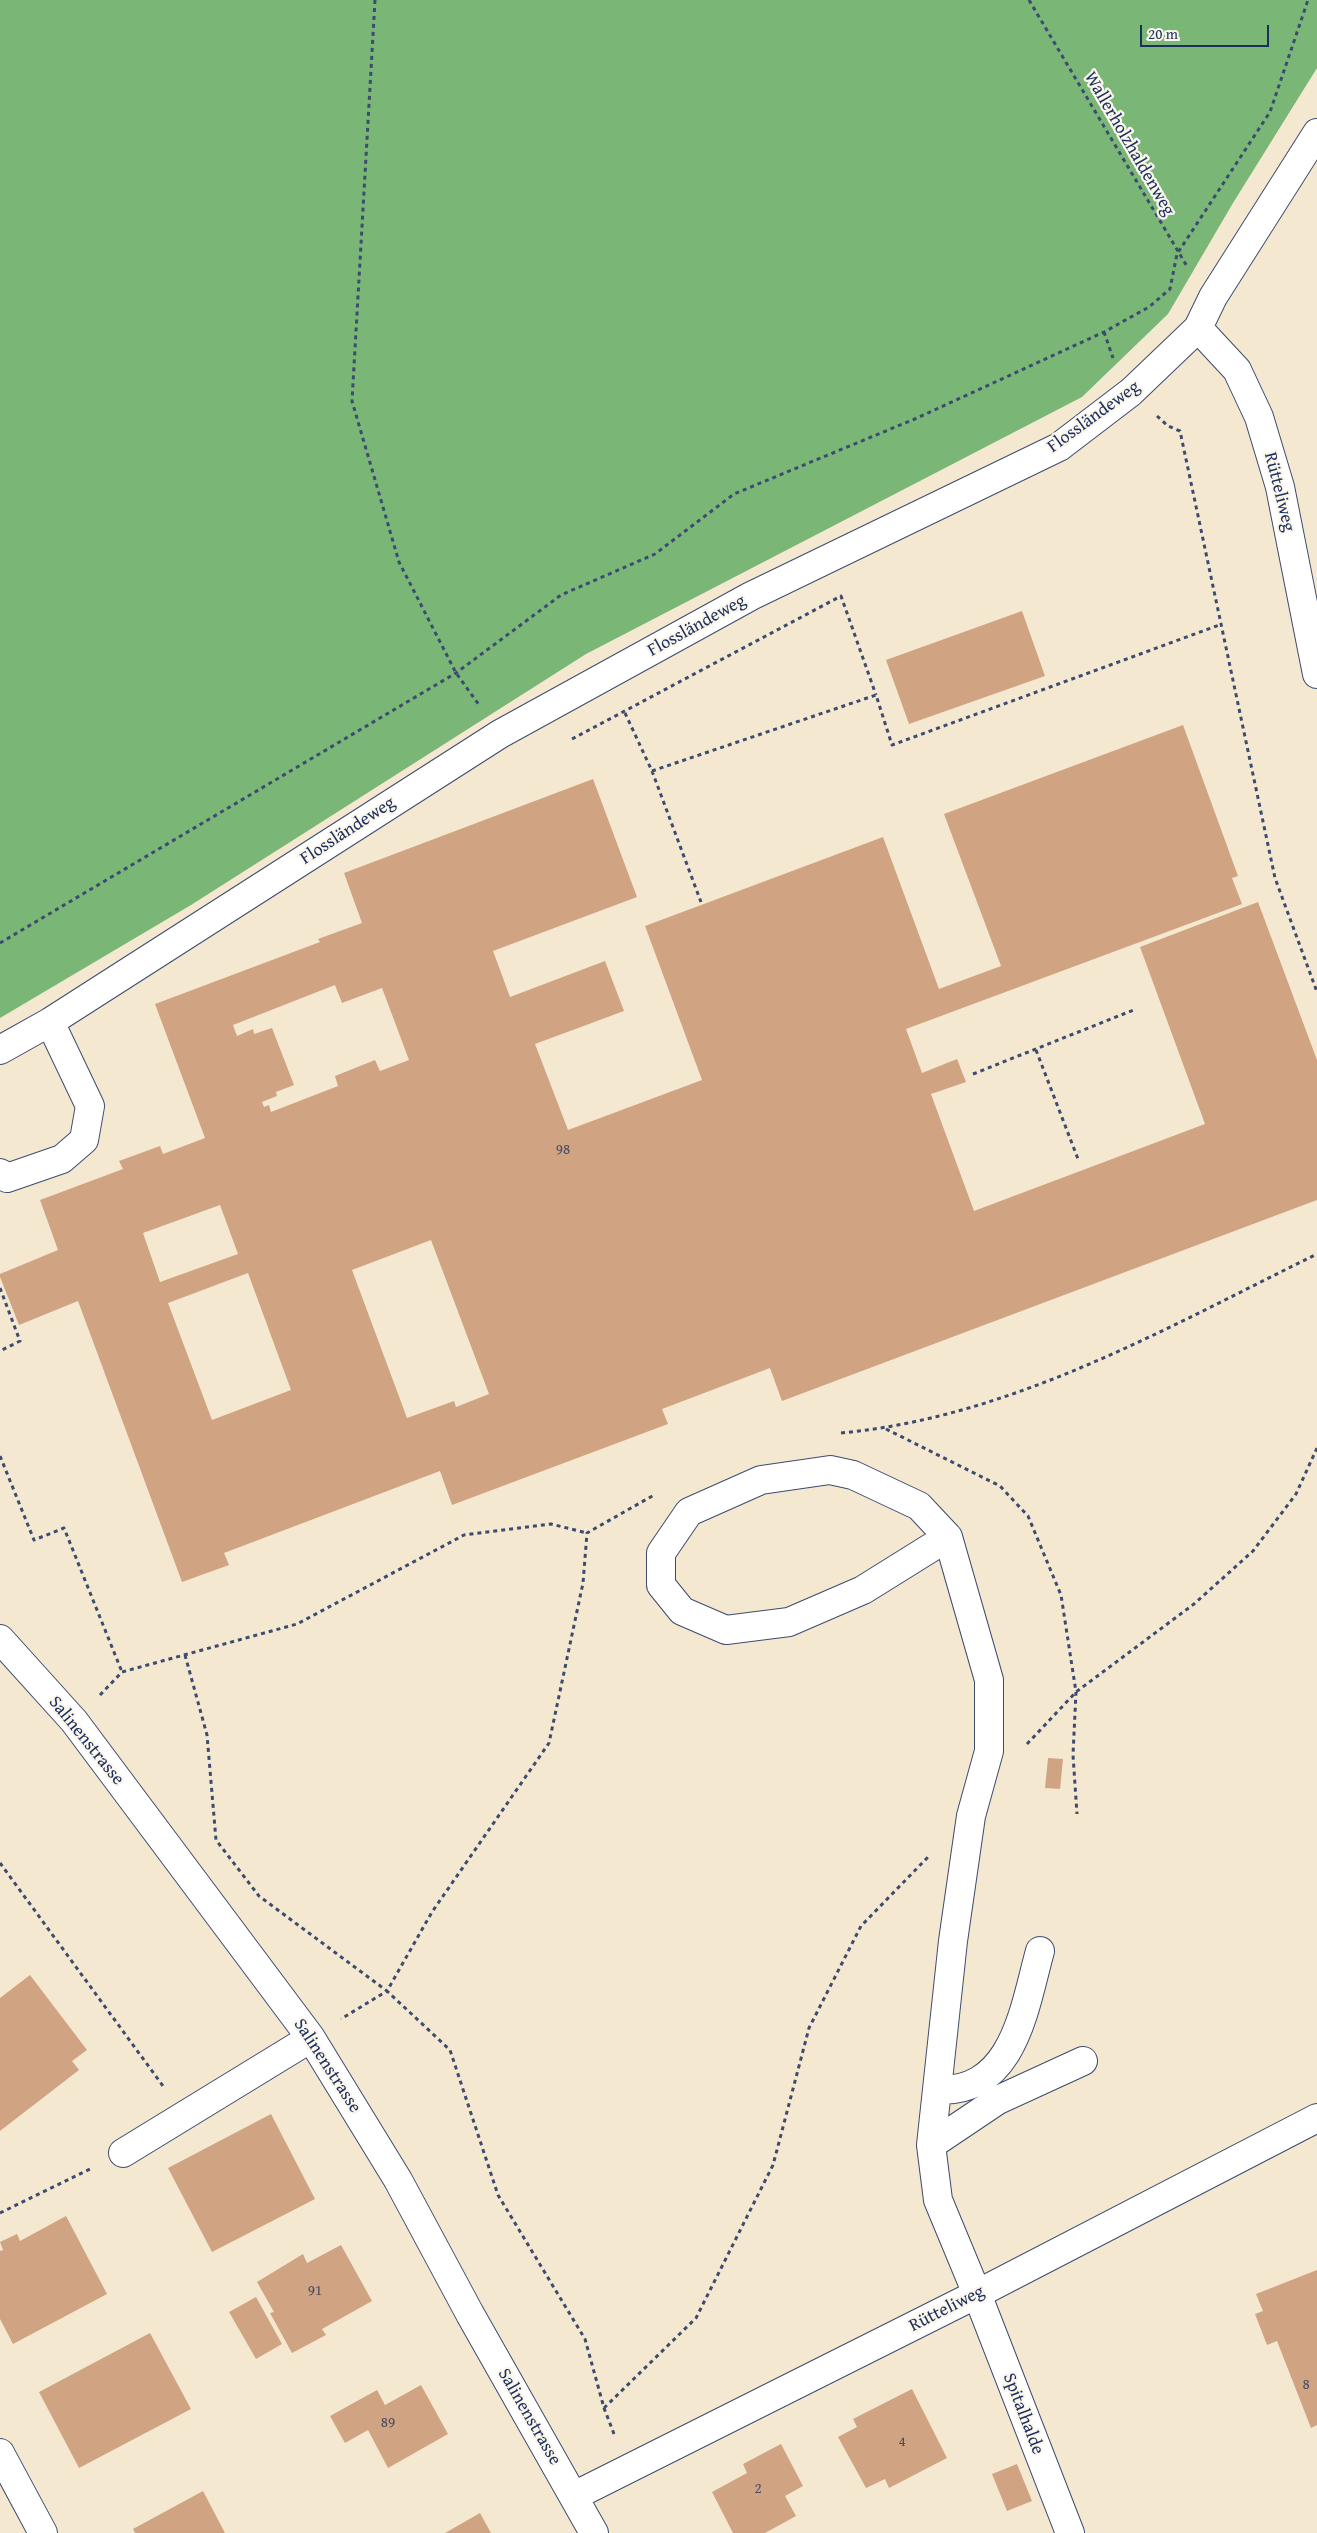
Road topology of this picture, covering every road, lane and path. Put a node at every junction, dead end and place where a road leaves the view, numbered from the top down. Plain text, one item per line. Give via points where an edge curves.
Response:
1 (375, 0) edge
2 (1028, 0) edge
3 (1308, 0) edge
4 (1317, 133) edge
5 (1177, 254) junction
6 (1213, 297) junction
7 (1198, 328) junction
8 (1132, 392) junction
9 (1222, 624) junction
10 (456, 673) junction
11 (1317, 674) edge
12 (876, 695) junction
13 (625, 713) junction
14 (500, 734) junction
15 (564, 743) dead end
16 (652, 771) junction
17 (700, 902) dead end
18 (0, 943) edge
19 (1317, 992) edge
20 (1136, 1009) dead end
21 (50, 1022) junction
22 (1036, 1049) junction
23 (0, 1050) edge
24 (973, 1074) dead end
25 (1078, 1159) dead end
26 (0, 1173) edge
27 (1317, 1254) edge
28 (0, 1288) edge
29 (0, 1351) edge
30 (885, 1429) junction
31 (836, 1434) dead end
32 (1317, 1448) edge
33 (0, 1456) edge
34 (655, 1495) dead end
35 (587, 1533) junction
36 (948, 1537) junction
37 (0, 1639) edge
38 (185, 1655) junction
39 (122, 1672) junction
40 (1076, 1692) junction
41 (74, 1721) junction
42 (1077, 1814) dead end
43 (971, 1816) junction
44 (0, 1863) edge
45 (1040, 1951) dead end
46 (387, 1991) junction
47 (311, 2038) junction
48 (1084, 2061) dead end
49 (937, 2090) junction
50 (184, 2115) junction
51 (1317, 2118) edge
52 (931, 2146) junction
53 (123, 2153) joint
54 (0, 2213) edge
55 (977, 2294) junction
56 (604, 2408) junction
57 (0, 2454) edge
58 (628, 2470) junction
59 (574, 2496) junction
60 (42, 2533) edge
61 (594, 2533) edge
62 (1070, 2533) edge

1 - 10 path via 352,401 399,562
2 - 5 path, Wallerholzhaldenweg
3 - 5 path via 1270,112
4 - 6 street, Flossländeweg
5 - 6 path, Wallerholzhaldenweg
5 - 10 path via 1170,289 1149,307 1104,332 917,418 734,494 656,554 561,595
6 - 7 street, Flossländeweg
7 - 8 street, Flossländeweg
7 - 11 street, Rütteliweg via 1237,370 1259,417 1280,486
8 - 9 path via 1168,426 1180,431
8 - 14 street, Flossländeweg via 1059,446 752,596
9 - 12 path via 892,745
9 - 19 path via 1275,878
10 - 14 path
10 - 18 path
12 - 13 path via 842,596
12 - 16 path
13 - 15 path
13 - 16 path
14 - 21 street, Flossländeweg
16 - 17 path
20 - 22 path
21 - 23 street, Flossländeweg
21 - 26 street via 90,1106 84,1140 62,1159 7,1178
22 - 24 path
22 - 25 path
27 - 30 path via 1145,1338 1015,1395
28 - 29 path via 20,1342
30 - 31 path
30 - 40 path via 1000,1486 1028,1516 1061,1595
32 - 40 path via 1296,1494 1253,1551 1194,1604
33 - 39 path via 34,1540 64,1528
34 - 35 path
35 - 38 path via 551,1524 464,1535 297,1624
35 - 46 path via 582,1582 549,1743 432,1912
36 - 36 street via 919,1506 853,1476 830,1470 761,1480 689,1512 661,1553 661,1585 682,1611 726,1630 789,1622 863,1590
36 - 43 street, Spitalhalde via 989,1680 989,1751
37 - 41 street, Salinenstrasse
38 - 39 path
38 - 46 path via 207,1735 216,1840 258,1896
39 - 41 path
40 - 42 path via 1073,1755
41 - 47 street, Salinenstrasse
43 - 49 street, Spitalhalde
43 - 56 path via 861,1926 809,2028 773,2165 696,2318
44 - 50 path
45 - 49 street via 1015,2036 1000,2062 969,2087 955,2091
46 - 47 path
46 - 56 path via 450,2050 498,2195 585,2339
47 - 50 street
47 - 59 street, Salinenstrasse via 398,2180
48 - 52 street via 998,2100
49 - 52 street, Spitalhalde
50 - 53 street
51 - 55 street, Rütteliweg
52 - 55 street, Spitalhalde via 938,2200
53 - 54 path
55 - 58 street, Rütteliweg
55 - 62 street, Spitalhalde
56 - 58 path
57 - 60 street
58 - 59 street, Rütteliweg
59 - 61 street, Salinenstrasse

